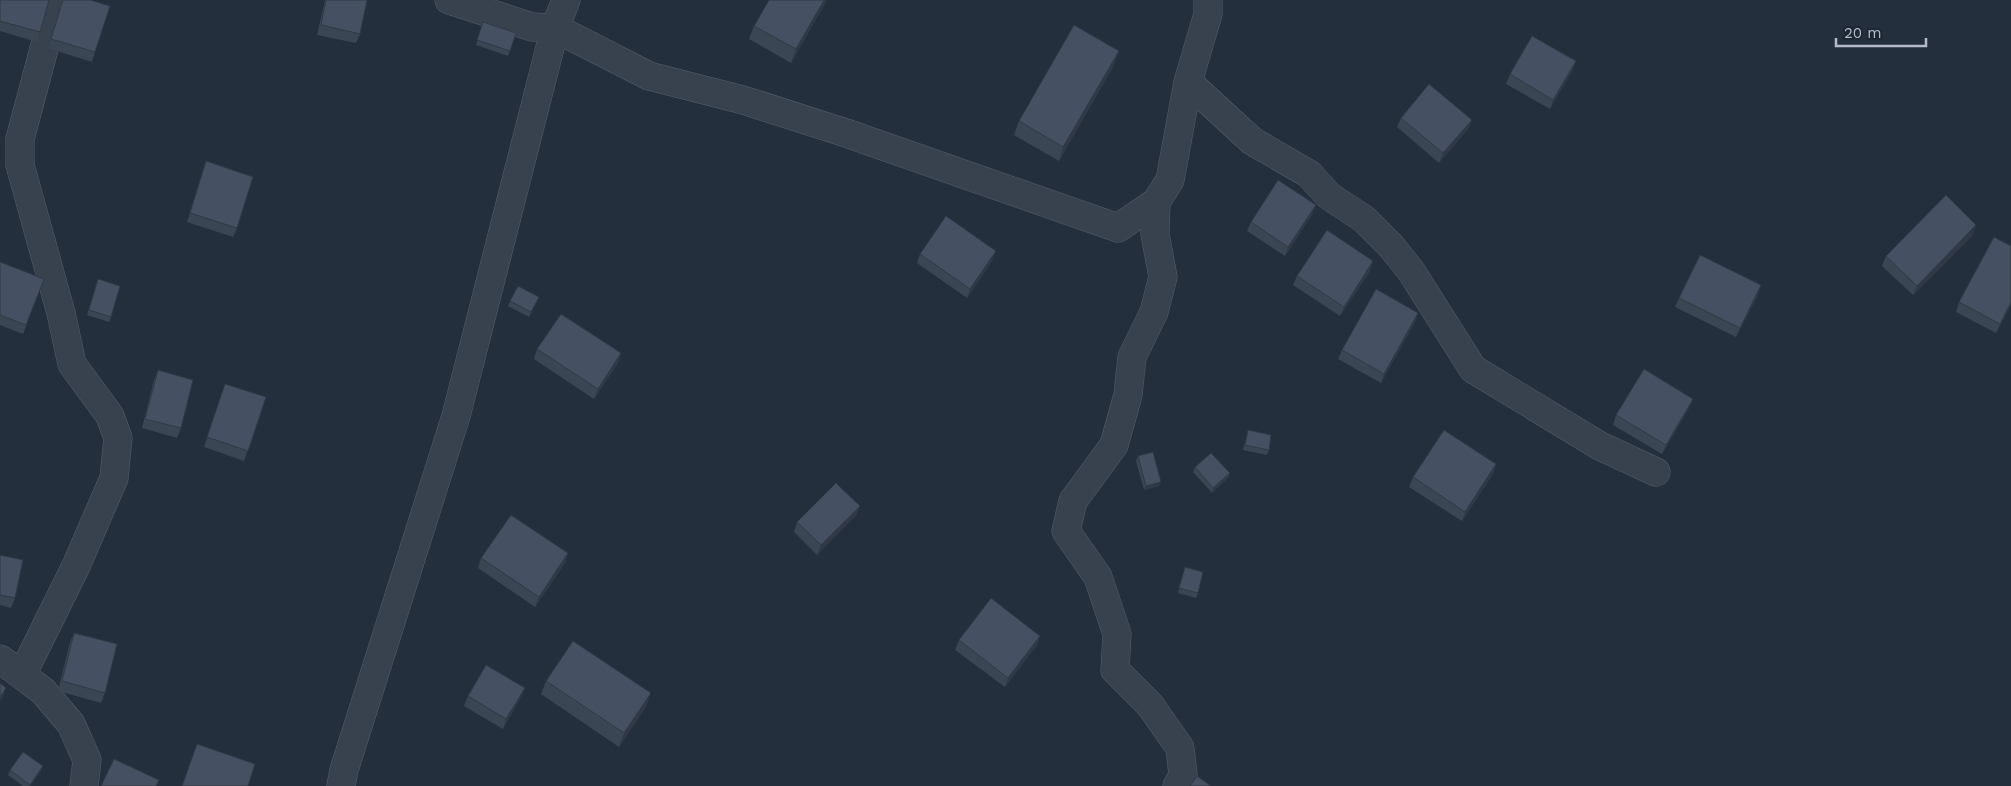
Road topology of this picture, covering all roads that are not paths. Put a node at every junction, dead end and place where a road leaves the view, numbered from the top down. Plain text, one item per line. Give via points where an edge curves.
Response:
1 (57, 0) edge
2 (449, 0) edge
3 (566, 0) edge
4 (1208, 0) edge
5 (555, 28) junction
6 (1188, 82) junction
7 (1156, 202) junction
8 (1656, 472) dead end
9 (11, 667) edge
10 (84, 786) edge
11 (341, 786) edge
12 (1177, 786) edge

1 - 9 street via 20,139 20,165 72,364 110,416 118,438 114,478 76,566
2 - 5 street via 532,27
3 - 5 street
4 - 6 street via 1208,14
5 - 7 street via 649,76 743,100 846,133 1118,228
5 - 11 street via 456,416
6 - 7 street via 1170,180
6 - 8 street via 1252,141 1309,174 1330,196 1364,219 1391,246 1411,271 1473,370 1600,446
7 - 12 street via 1155,234 1163,277 1154,312 1132,357 1128,395 1114,446 1073,501 1066,531 1098,577 1117,634 1115,670 1150,705 1180,748 1183,775
9 - 10 street via 43,691 71,724 87,760

